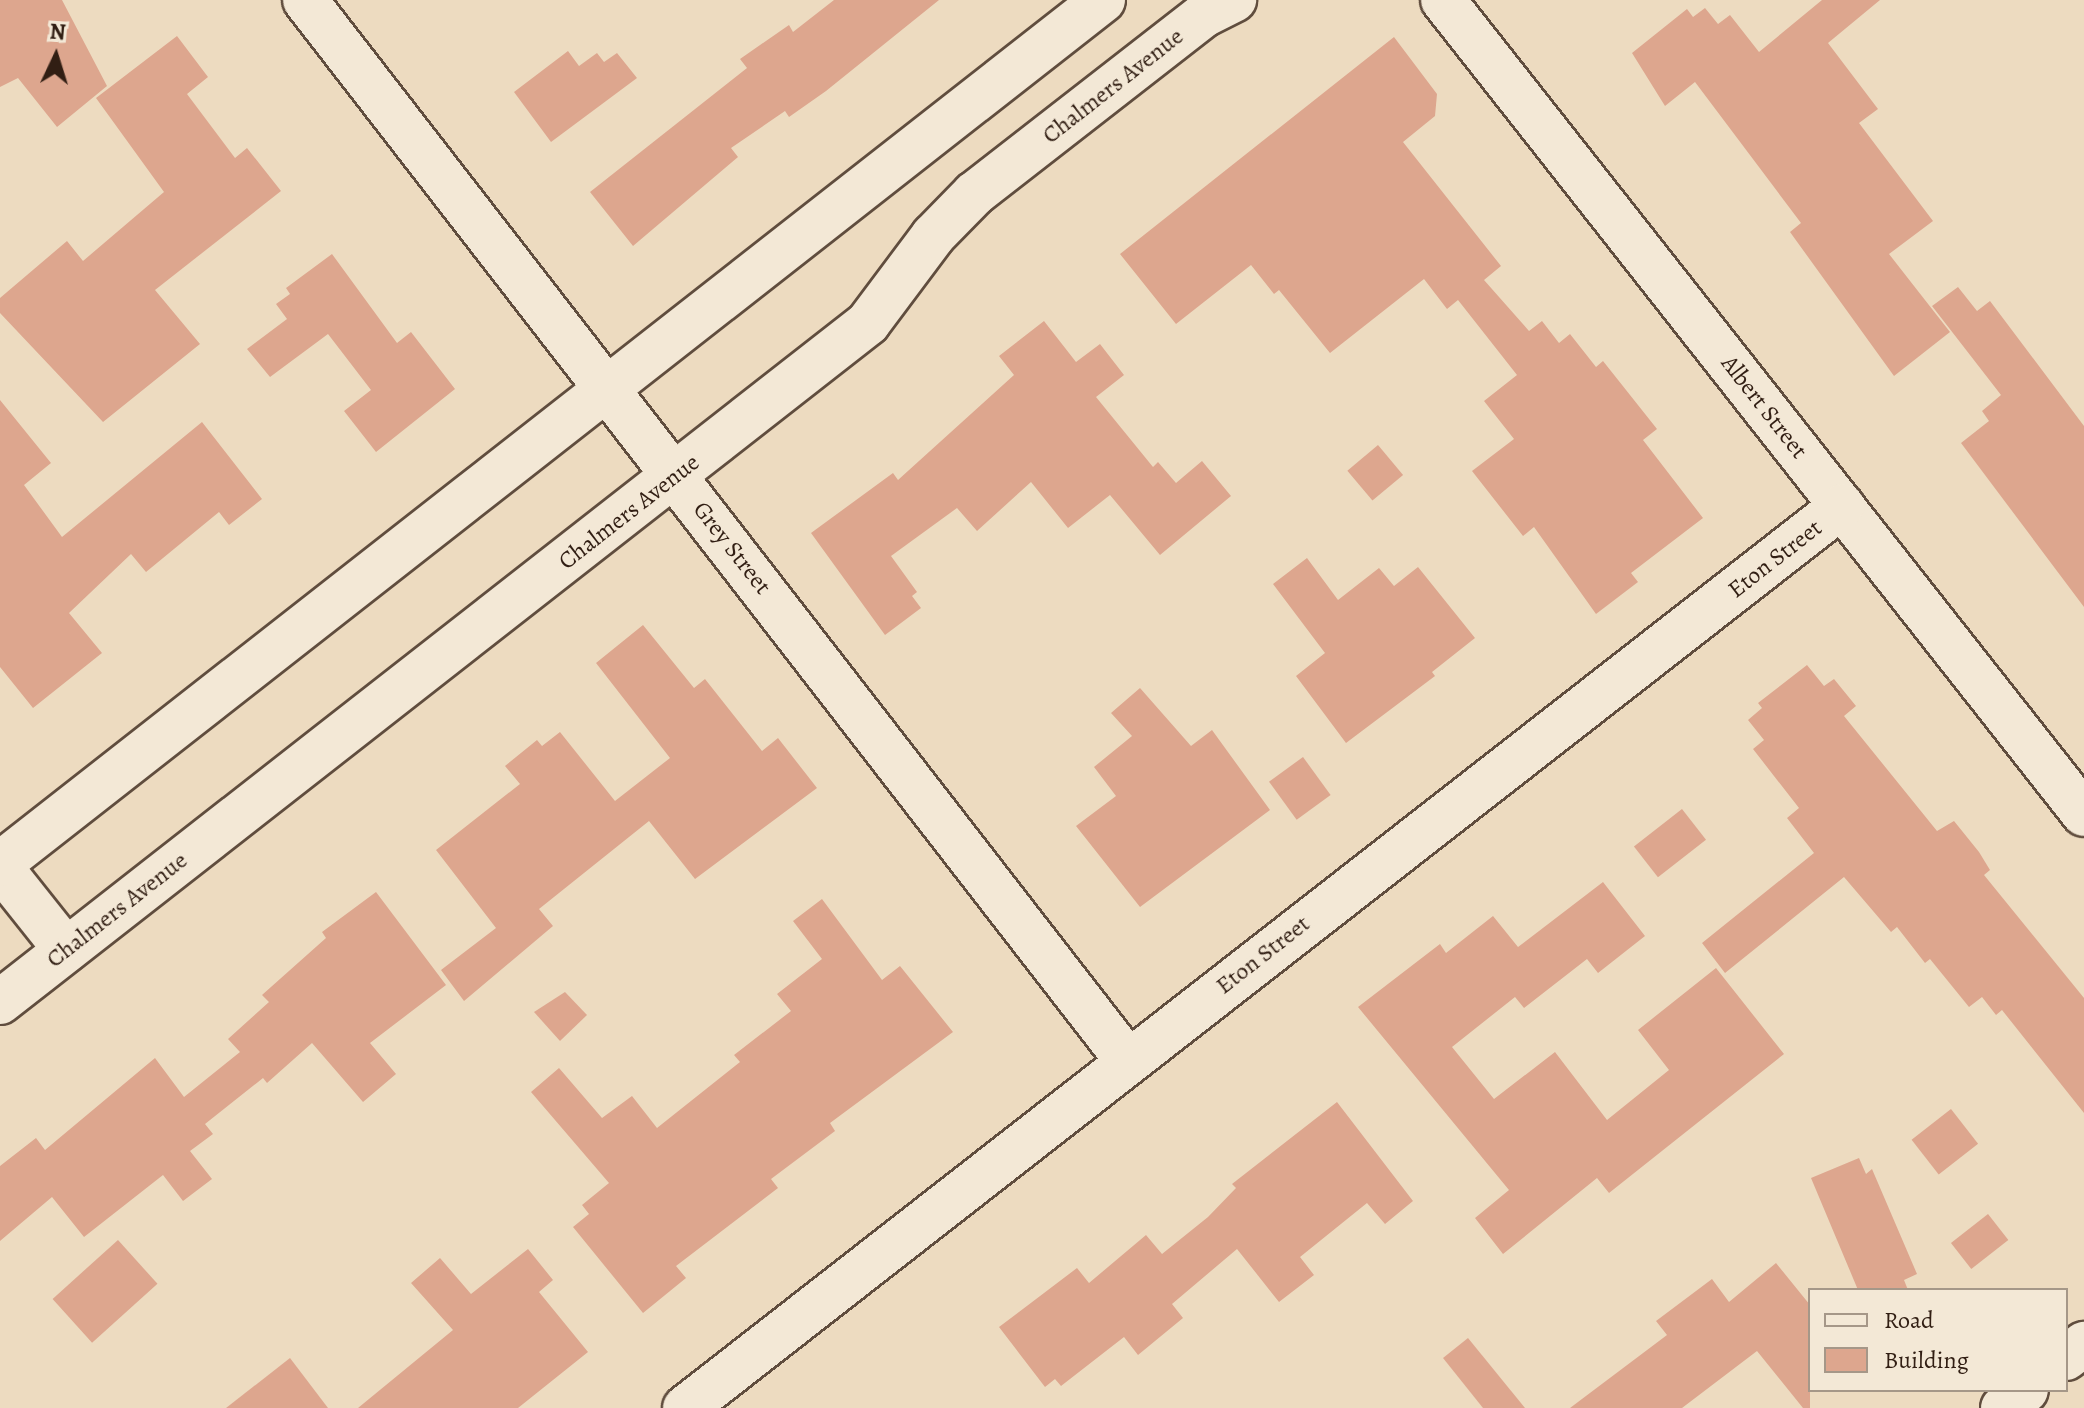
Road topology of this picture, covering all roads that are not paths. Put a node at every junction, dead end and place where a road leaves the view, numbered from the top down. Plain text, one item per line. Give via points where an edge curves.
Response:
1 (305, 0) edge
2 (1103, 0) edge
3 (1234, 0) edge
4 (1443, 0) edge
5 (610, 391) junction
6 (676, 475) junction
7 (1842, 506) junction
8 (2084, 814) edge
9 (0, 866) edge
10 (66, 950) junction
11 (0, 1002) edge
12 (1127, 1060) junction
13 (2084, 1344) edge
14 (2068, 1356) edge
15 (2023, 1392) edge
16 (685, 1408) edge
17 (2003, 1408) edge

1 - 5 street, Grey Street
2 - 5 street
3 - 6 street, Chalmers Avenue via 1204,15 974,194 933,236 868,323
4 - 7 street, Albert Street
5 - 6 street, Grey Street
5 - 9 street
6 - 10 street, Chalmers Avenue
6 - 12 street, Grey Street
7 - 8 street, Albert Street
7 - 12 street, Eton Street
9 - 10 street
10 - 11 street, Chalmers Avenue
12 - 16 street, Eton Street
13 - 14 street
15 - 17 street

